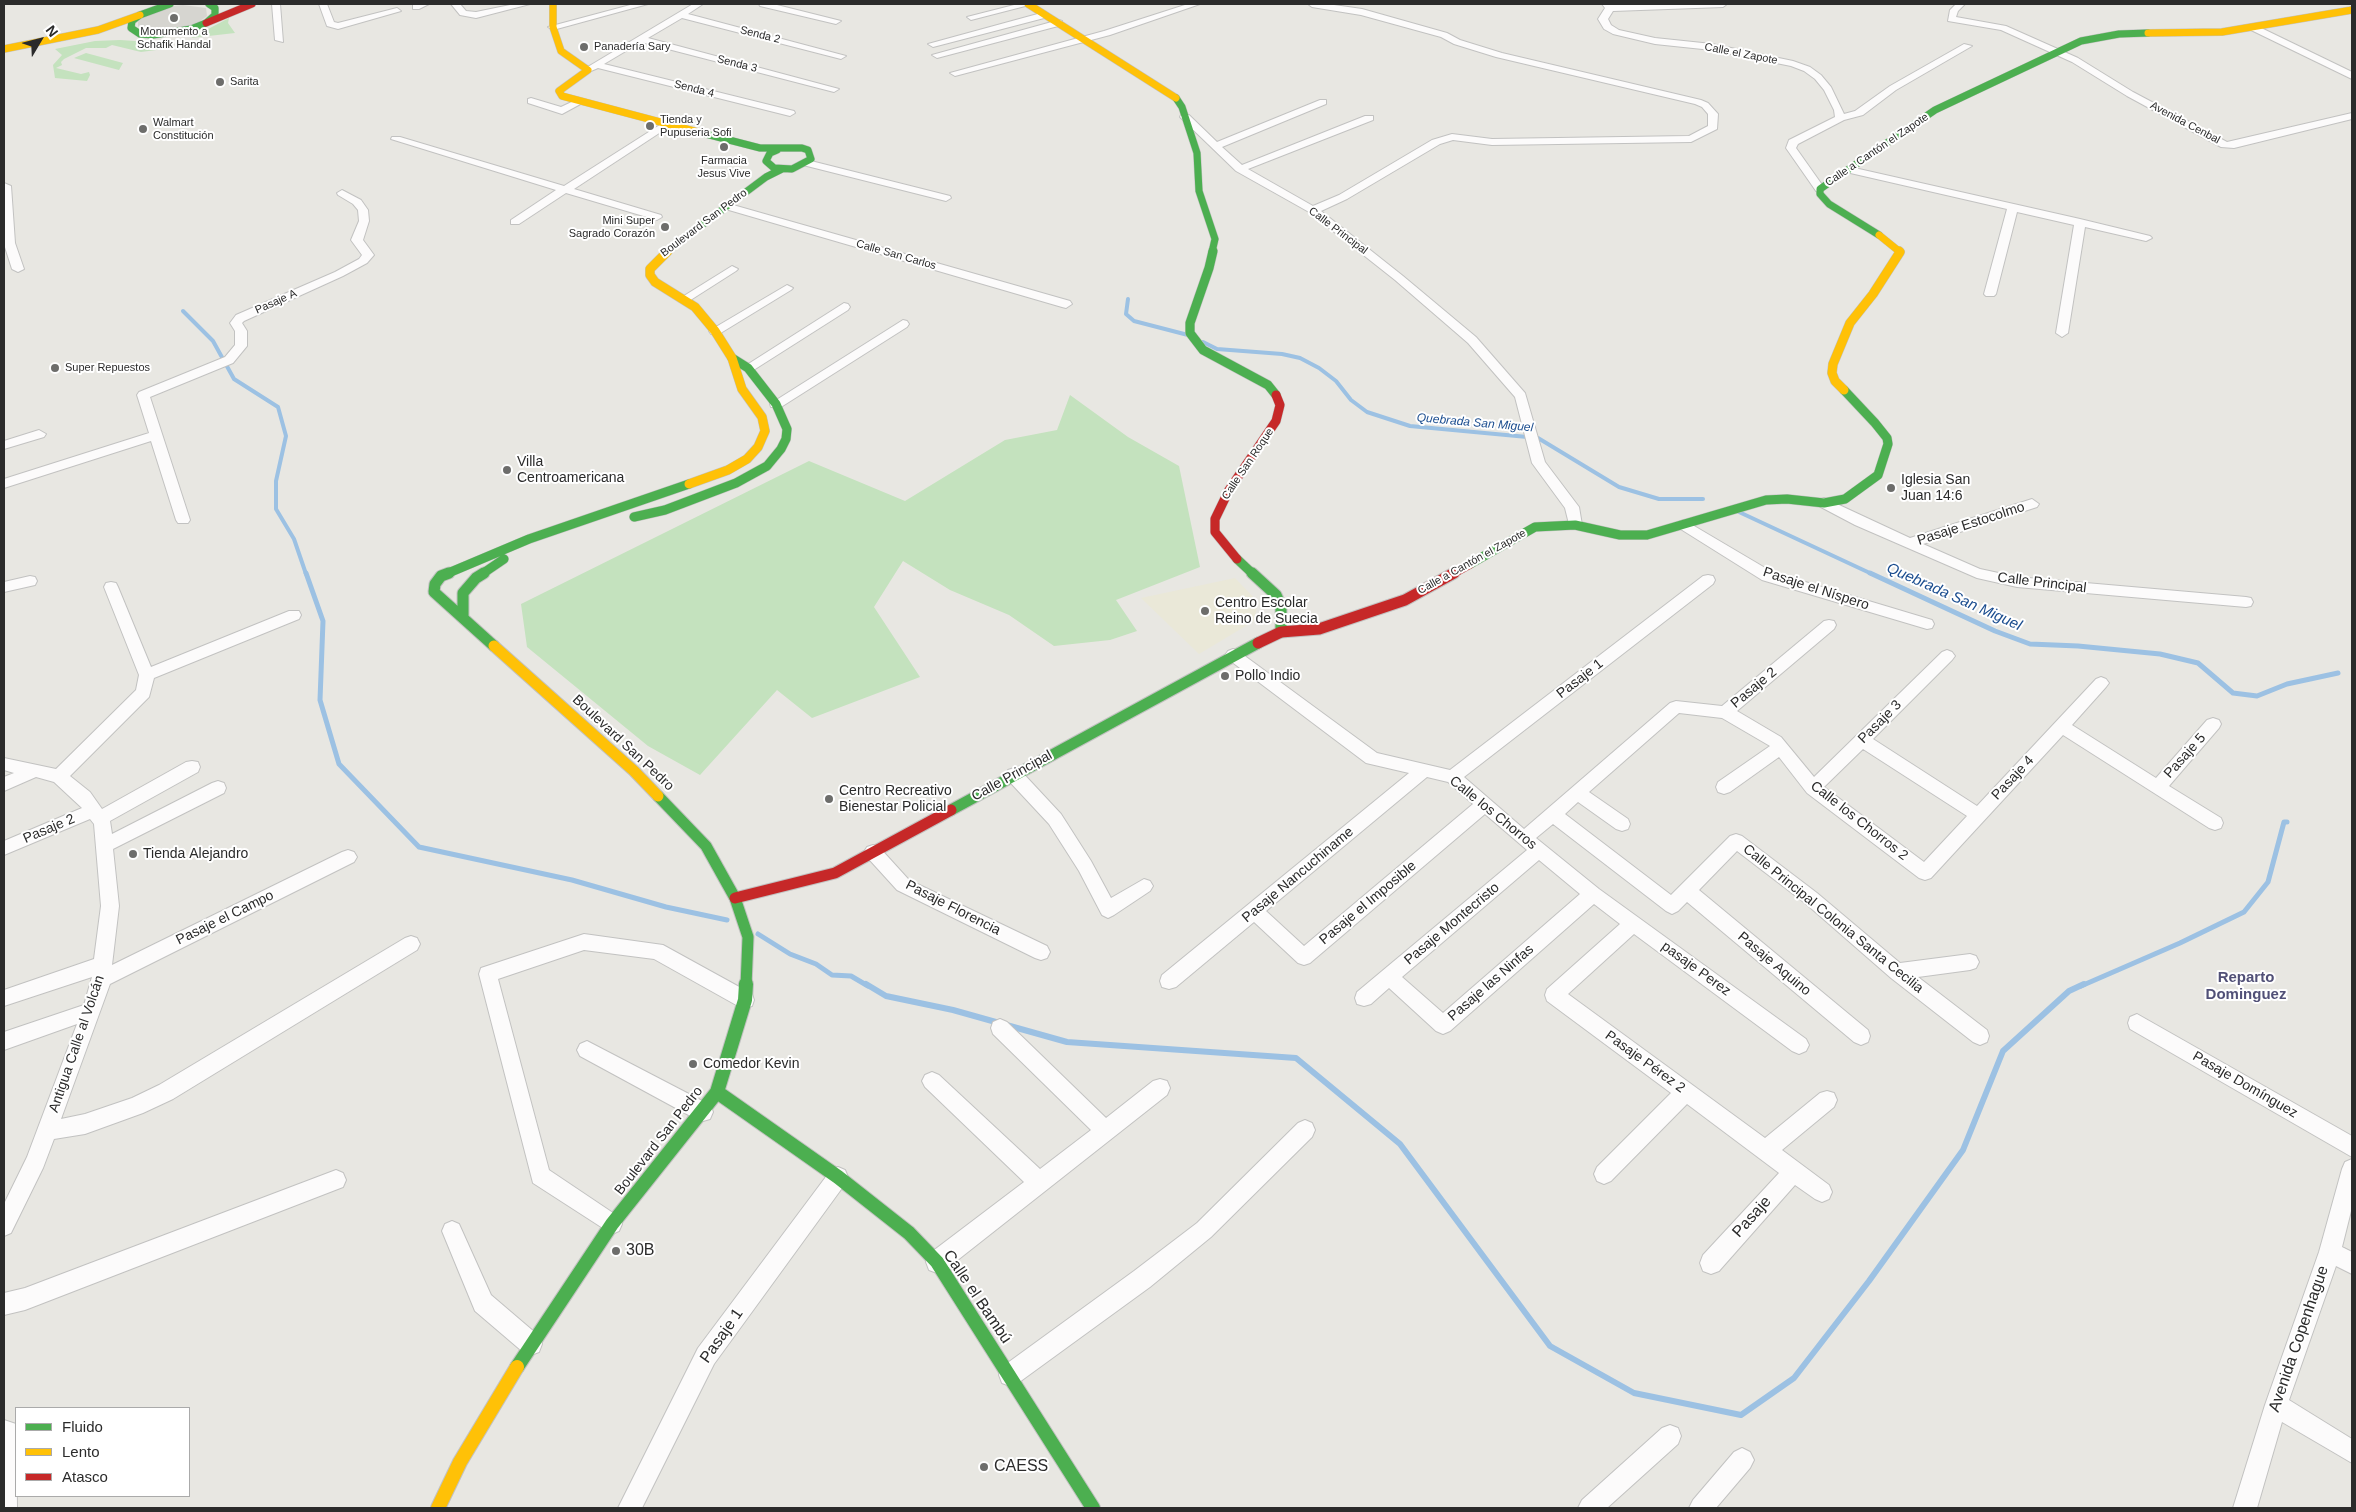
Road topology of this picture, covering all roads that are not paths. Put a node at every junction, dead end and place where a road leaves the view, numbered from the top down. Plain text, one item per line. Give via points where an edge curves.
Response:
1 (170, 4) edge
2 (209, 4) edge
3 (252, 4) edge
4 (276, 4) edge
5 (323, 4) edge
6 (425, 4) edge
7 (456, 4) edge
8 (526, 4) edge
9 (553, 4) edge
10 (644, 4) edge
11 (699, 4) edge
12 (763, 4) edge
13 (976, 4) edge
14 (1028, 4) edge
15 (1196, 4) edge
16 (1312, 4) edge
17 (1376, 4) edge
18 (1723, 4) edge
19 (1961, 4) edge
20 (1329, 5) edge
21 (1179, 6) edge
22 (1608, 6) edge
23 (416, 7) dead end
24 (2352, 10) edge
25 (397, 11) dead end
26 (1362, 12) junction
27 (987, 13) junction
28 (1046, 14) junction
29 (140, 15) junction
30 (680, 15) junction
31 (971, 16) dead end
32 (836, 21) dead end
33 (206, 23) junction
34 (1059, 23) junction
35 (554, 27) junction
36 (2252, 27) junction
37 (137, 32) junction
38 (1084, 38) junction
39 (640, 39) junction
40 (280, 40) dead end
41 (933, 44) dead end
42 (1967, 46) dead end
43 (4, 49) edge
44 (2057, 52) junction
45 (937, 55) dead end
46 (4, 56) edge
47 (841, 56) dead end
48 (592, 68) junction
49 (955, 73) dead end
50 (2352, 76) edge
51 (834, 89) dead end
52 (531, 100) dead end
53 (581, 101) junction
54 (1323, 102) dead end
55 (790, 113) dead end
56 (2352, 116) edge
57 (1185, 117) junction
58 (1369, 118) dead end
59 (1840, 118) junction
60 (666, 124) junction
61 (396, 140) dead end
62 (1215, 146) junction
63 (765, 157) junction
64 (807, 163) junction
65 (782, 169) junction
66 (1240, 169) junction
67 (1850, 170) junction
68 (766, 177) junction
69 (6, 186) dead end
70 (1820, 189) junction
71 (565, 191) junction
72 (342, 194) dead end
73 (946, 198) dead end
74 (726, 206) junction
75 (2013, 207) junction
76 (1312, 210) junction
77 (657, 217) dead end
78 (516, 222) dead end
79 (2080, 222) junction
80 (2146, 238) dead end
81 (7, 244) edge
82 (18, 269) dead end
83 (732, 269) dead end
84 (787, 288) dead end
85 (1990, 294) dead end
86 (684, 299) junction
87 (1066, 304) dead end
88 (844, 307) dead end
89 (903, 324) dead end
90 (715, 331) junction
91 (2062, 333) dead end
92 (732, 358) junction
93 (748, 368) junction
94 (766, 389) junction
95 (746, 396) junction
96 (776, 404) junction
97 (39, 434) dead end
98 (155, 435) junction
99 (4, 445) edge
100 (4, 484) edge
101 (1824, 504) junction
102 (2032, 504) dead end
103 (183, 520) dead end
104 (1575, 525) junction
105 (1684, 525) junction
106 (1910, 543) junction
107 (1708, 580) dead end
108 (30, 581) dead end
109 (4, 587) edge
110 (111, 587) dead end
111 (2246, 602) dead end
112 (294, 614) dead end
113 (463, 618) junction
114 (1927, 624) dead end
115 (1829, 625) dead end
116 (1281, 632) junction
117 (1233, 655) junction
118 (1947, 656) dead end
119 (147, 675) junction
120 (2101, 683) dead end
121 (1726, 712) junction
122 (2213, 724) dead end
123 (2061, 726) junction
124 (1862, 740) junction
125 (1781, 746) junction
126 (4, 764) edge
127 (192, 767) dead end
128 (1426, 769) junction
129 (34, 771) junction
130 (1014, 775) junction
131 (59, 776) junction
132 (1453, 778) junction
133 (4, 784) edge
134 (1724, 787) dead end
135 (2158, 787) junction
136 (218, 788) dead end
137 (1813, 788) junction
138 (1577, 792) junction
139 (1484, 805) junction
140 (1553, 814) junction
141 (96, 815) junction
142 (1978, 815) junction
143 (2215, 823) dead end
144 (1622, 824) dead end
145 (1524, 839) junction
146 (104, 846) junction
147 (4, 848) edge
148 (1539, 850) junction
149 (873, 852) junction
150 (348, 858) dead end
151 (1925, 873) joint
152 (1144, 886) dead end
153 (1687, 891) junction
154 (1593, 894) junction
155 (735, 898) junction
156 (1254, 911) junction
157 (1634, 923) junction
158 (411, 944) dead end
159 (1041, 952) dead end
160 (1970, 962) dead end
161 (102, 972) junction
162 (1897, 972) junction
163 (1389, 977) junction
164 (1169, 981) dead end
165 (4, 998) edge
166 (1364, 998) dead end
167 (745, 1000) junction
168 (90, 1011) junction
169 (2137, 1023) dead end
170 (1000, 1028) dead end
171 (1861, 1036) dead end
172 (1980, 1036) dead end
173 (4, 1041) edge
174 (1799, 1045) dead end
175 (587, 1050) dead end
176 (932, 1081) dead end
177 (1160, 1088) dead end
178 (717, 1092) junction
179 (1686, 1092) junction
180 (1827, 1100) dead end
181 (703, 1112) junction
182 (1105, 1130) junction
183 (1305, 1130) dead end
184 (47, 1131) junction
185 (2352, 1147) edge
186 (1766, 1150) junction
187 (2352, 1169) edge
188 (1794, 1171) junction
189 (1604, 1174) dead end
190 (838, 1177) junction
191 (336, 1180) dead end
192 (1039, 1182) junction
193 (1822, 1192) dead end
194 (612, 1224) junction
195 (4, 1226) edge
196 (452, 1231) dead end
197 (2330, 1252) junction
198 (937, 1262) junction
199 (1711, 1263) dead end
200 (2352, 1263) edge
201 (4, 1304) edge
202 (531, 1344) junction
203 (1010, 1375) junction
204 (2276, 1405) junction
205 (4, 1431) edge
206 (1670, 1436) dead end
207 (2352, 1452) edge
208 (1742, 1460) dead end
209 (5, 1508) edge
210 (438, 1508) edge
211 (630, 1508) edge
212 (1093, 1508) edge
213 (1590, 1508) edge
214 (1701, 1508) edge
215 (2245, 1508) edge

1 - 29 main road
2 - 33 main road via 216,12
3 - 33 main road
4 - 40 street
5 - 25 street via 330,24 338,26
6 - 23 street
7 - 8 street via 468,15
9 - 35 main road, Senda 4
10 - 35 street
11 - 30 street
12 - 32 street
13 - 27 street
14 - 27 street
14 - 28 main road, Calle Principal
15 - 21 street
16 - 20 street
17 - 26 street
18 - 22 street, Calle el Zapote
19 - 44 street, Avenida Cenbal via 1951,19 2003,28
20 - 26 street
21 - 38 street via 1146,21
22 - 59 street, Calle el Zapote via 1603,19 1607,27 1616,32 1655,41 1712,47 1807,69 1828,89
24 - 36 main road, Calle a Cantón el Zapote
26 - 76 street via 1444,35 1499,55 1698,102 1713,114 1713,127 1691,139 1672,140 1492,142 1452,136 1436,142 1342,197
27 - 31 street
28 - 34 main road, Calle Principal
28 - 41 street
29 - 37 main road via 131,25
29 - 43 main road via 98,30
30 - 39 street
30 - 47 street, Senda 2
33 - 37 main road via 175,34
34 - 38 main road, Calle Principal
34 - 45 street
35 - 48 main road, Senda 4 via 561,51
36 - 44 main road, Calle a Cantón el Zapote via 2207,33 2108,35 2081,41
36 - 50 street
37 - 46 main road
38 - 49 street
38 - 57 main road, Calle Principal via 1177,99
39 - 48 street
39 - 51 street, Senda 3
42 - 59 street via 1893,88 1859,113
44 - 56 street, Avenida Cenbal via 2225,145
44 - 67 main road, Calle a Cantón el Zapote via 1935,110
48 - 53 main road via 559,91 562,96
48 - 55 street, Senda 4
52 - 53 street via 562,111
53 - 60 main road
54 - 62 street
57 - 62 street, Calle Principal
57 - 116 main road, Calle San Roque via 1197,153 1199,191 1215,239 1209,268 1190,323 1190,333 1203,350 1268,385 1280,405 1276,422 1228,490 1216,519 1215,532 1232,555 1276,595 1281,606
58 - 66 street
59 - 70 street via 1793,142 1791,148
60 - 63 main road
60 - 71 street
61 - 71 street
62 - 66 street, Calle Principal
63 - 64 main road via 777,150 794,147 808,150 811,159
63 - 65 main road
63 - 68 main road
64 - 65 main road, Boulevard San Pedro
64 - 73 street
65 - 68 main road, Boulevard San Pedro
66 - 76 street, Calle Principal
67 - 70 main road, Calle a Cantón el Zapote
67 - 75 street
68 - 74 main road, Boulevard San Pedro
69 - 81 street
70 - 101 main road, Calle a Cantón el Zapote via 1826,202 1900,252 1874,294 1850,323 1832,373 1835,381 1887,438 1882,467 1878,475 1845,500
71 - 77 street
71 - 78 street
72 - 98 street, Pasaje A via 357,202 363,210 364,221 357,240 368,255 356,266 240,318 236,323 242,346 224,362 143,394
74 - 86 main road, Boulevard San Pedro via 667,251 650,269 655,282
74 - 87 street, Calle San Carlos
75 - 79 street
75 - 85 street
76 - 104 street, Calle Principal via 1472,340 1520,396 1539,463 1572,507
79 - 80 street
79 - 91 street
81 - 82 street
83 - 86 street
84 - 90 street
86 - 90 main road, Boulevard San Pedro
88 - 93 street
89 - 96 street
90 - 92 main road, Boulevard San Pedro
92 - 93 main road, Boulevard San Pedro
92 - 95 main road, Boulevard San Pedro
93 - 94 main road, Boulevard San Pedro
94 - 95 main road
94 - 96 main road, Boulevard San Pedro
95 - 113 main road, Boulevard San Pedro via 762,417 764,431 758,447 747,459 728,470 560,528 442,576 434,592
96 - 113 main road, Boulevard San Pedro via 786,429 786,439 767,466 736,483 665,510 574,531 498,563 476,578 463,593
97 - 99 street
98 - 100 street
98 - 103 street
101 - 105 main road, Calle a Cantón el Zapote via 1766,500
101 - 106 street, Calle Principal
102 - 106 street, Pasaje Estocolmo
104 - 105 main road, Calle a Cantón el Zapote via 1631,536
104 - 116 main road, Calle a Cantón el Zapote via 1535,527 1405,600 1318,629
105 - 114 street, Pasaje el Níspero via 1767,576
106 - 111 street, Calle Principal via 1977,573 2017,582
107 - 132 street, Pasaje 1
108 - 109 street
110 - 119 street
112 - 119 street
113 - 155 main road, Boulevard San Pedro via 634,771 706,846
115 - 121 street, Pasaje 2
116 - 117 main road, Calle Principal
117 - 128 street, Calle los Chorros via 1372,758
117 - 130 main road, Calle Principal
118 - 124 street, Pasaje 3
119 - 131 street via 143,693
120 - 123 street, Pasaje 4
121 - 125 street, Calle los Chorros 2
121 - 138 street, Pasaje 2 via 1676,707
122 - 135 street, Pasaje 5
123 - 135 street
123 - 142 street, Pasaje 4
124 - 137 street, Pasaje 3
124 - 142 street
125 - 134 street
125 - 137 street, Calle los Chorros 2
126 - 129 street, Antigua Calle al Volcán
127 - 141 street, Pasaje 2
128 - 132 street, Calle los Chorros
128 - 156 street, Pasaje Nancuchiname
129 - 131 street, Antigua Calle al Volcán
129 - 133 street
130 - 149 main road, Calle Principal
130 - 152 street via 1055,819 1086,866 1108,910
131 - 141 street, Antigua Calle al Volcán via 84,797
132 - 139 street, Calle los Chorros
135 - 143 street
136 - 146 street
137 - 151 street, Calle los Chorros 2
138 - 140 street, Pasaje 2
138 - 144 street
139 - 145 street, Calle los Chorros
139 - 156 street, Pasaje el Imposible via 1304,957
140 - 145 street, Pasaje 2
140 - 153 street, Calle Principal Colonia Santa Cecilia via 1672,906
141 - 146 street, Antigua Calle al Volcán via 102,823
141 - 147 street, Pasaje 2
142 - 151 street, Pasaje 4
145 - 148 street, Calle los Chorros
146 - 161 street, Antigua Calle al Volcán via 110,906
148 - 154 street, Calle los Chorros
148 - 163 street, Pasaje Montecristo
149 - 155 main road, Calle Principal via 836,873
149 - 159 street, Pasaje Florencia via 904,885
150 - 161 street, Pasaje el Campo
153 - 162 street, Calle Principal Colonia Santa Cecilia via 1736,841 1811,898
153 - 171 street, Pasaje Aquino
154 - 157 street, pasaje Perez
154 - 163 street, Pasaje las Ninfas via 1443,1025
155 - 167 main road, Boulevard San Pedro via 748,937
156 - 164 street, Pasaje Nancuchiname
157 - 174 street, pasaje Perez
157 - 179 street, Pasaje Pérez 2 via 1554,995
158 - 184 street via 166,1092 85,1124
160 - 162 street
161 - 165 street, Pasaje el Campo
161 - 168 street, Antigua Calle al Volcán
162 - 172 street, Calle Principal Colonia Santa Cecilia
163 - 166 street, Pasaje Montecristo
167 - 178 main road, Boulevard San Pedro
167 - 194 street via 657,951 584,942 488,974 540,1176
168 - 173 street
168 - 184 street, Antigua Calle al Volcán
169 - 185 street, Pasaje Domínguez
170 - 182 street
175 - 181 street
176 - 192 street
177 - 182 street
178 - 181 main road, Boulevard San Pedro
178 - 190 main road, Calle el Bambú
179 - 186 street, Pasaje Pérez 2
179 - 189 street
180 - 186 street
181 - 194 main road, Boulevard San Pedro
182 - 192 street
183 - 203 street via 1204,1230
184 - 195 street, Antigua Calle al Volcán
186 - 188 street, Pasaje Pérez 2
187 - 197 street, Avenida Copenhague
188 - 193 street, Pasaje Pérez 2
188 - 199 street, Pasaje
190 - 198 main road, Calle el Bambú via 909,1233
190 - 211 street, Pasaje 1 via 706,1356
191 - 201 street via 34,1296
192 - 198 street
194 - 202 main road, Boulevard San Pedro
196 - 202 street via 483,1302
197 - 200 street
197 - 204 street, Avenida Copenhague
198 - 203 main road, Calle el Bambú
202 - 210 main road, Boulevard San Pedro via 460,1462
203 - 212 main road, Calle el Bambú
204 - 207 street
204 - 215 street, Avenida Copenhague
205 - 209 street via 8,1432
206 - 213 street
208 - 214 street

